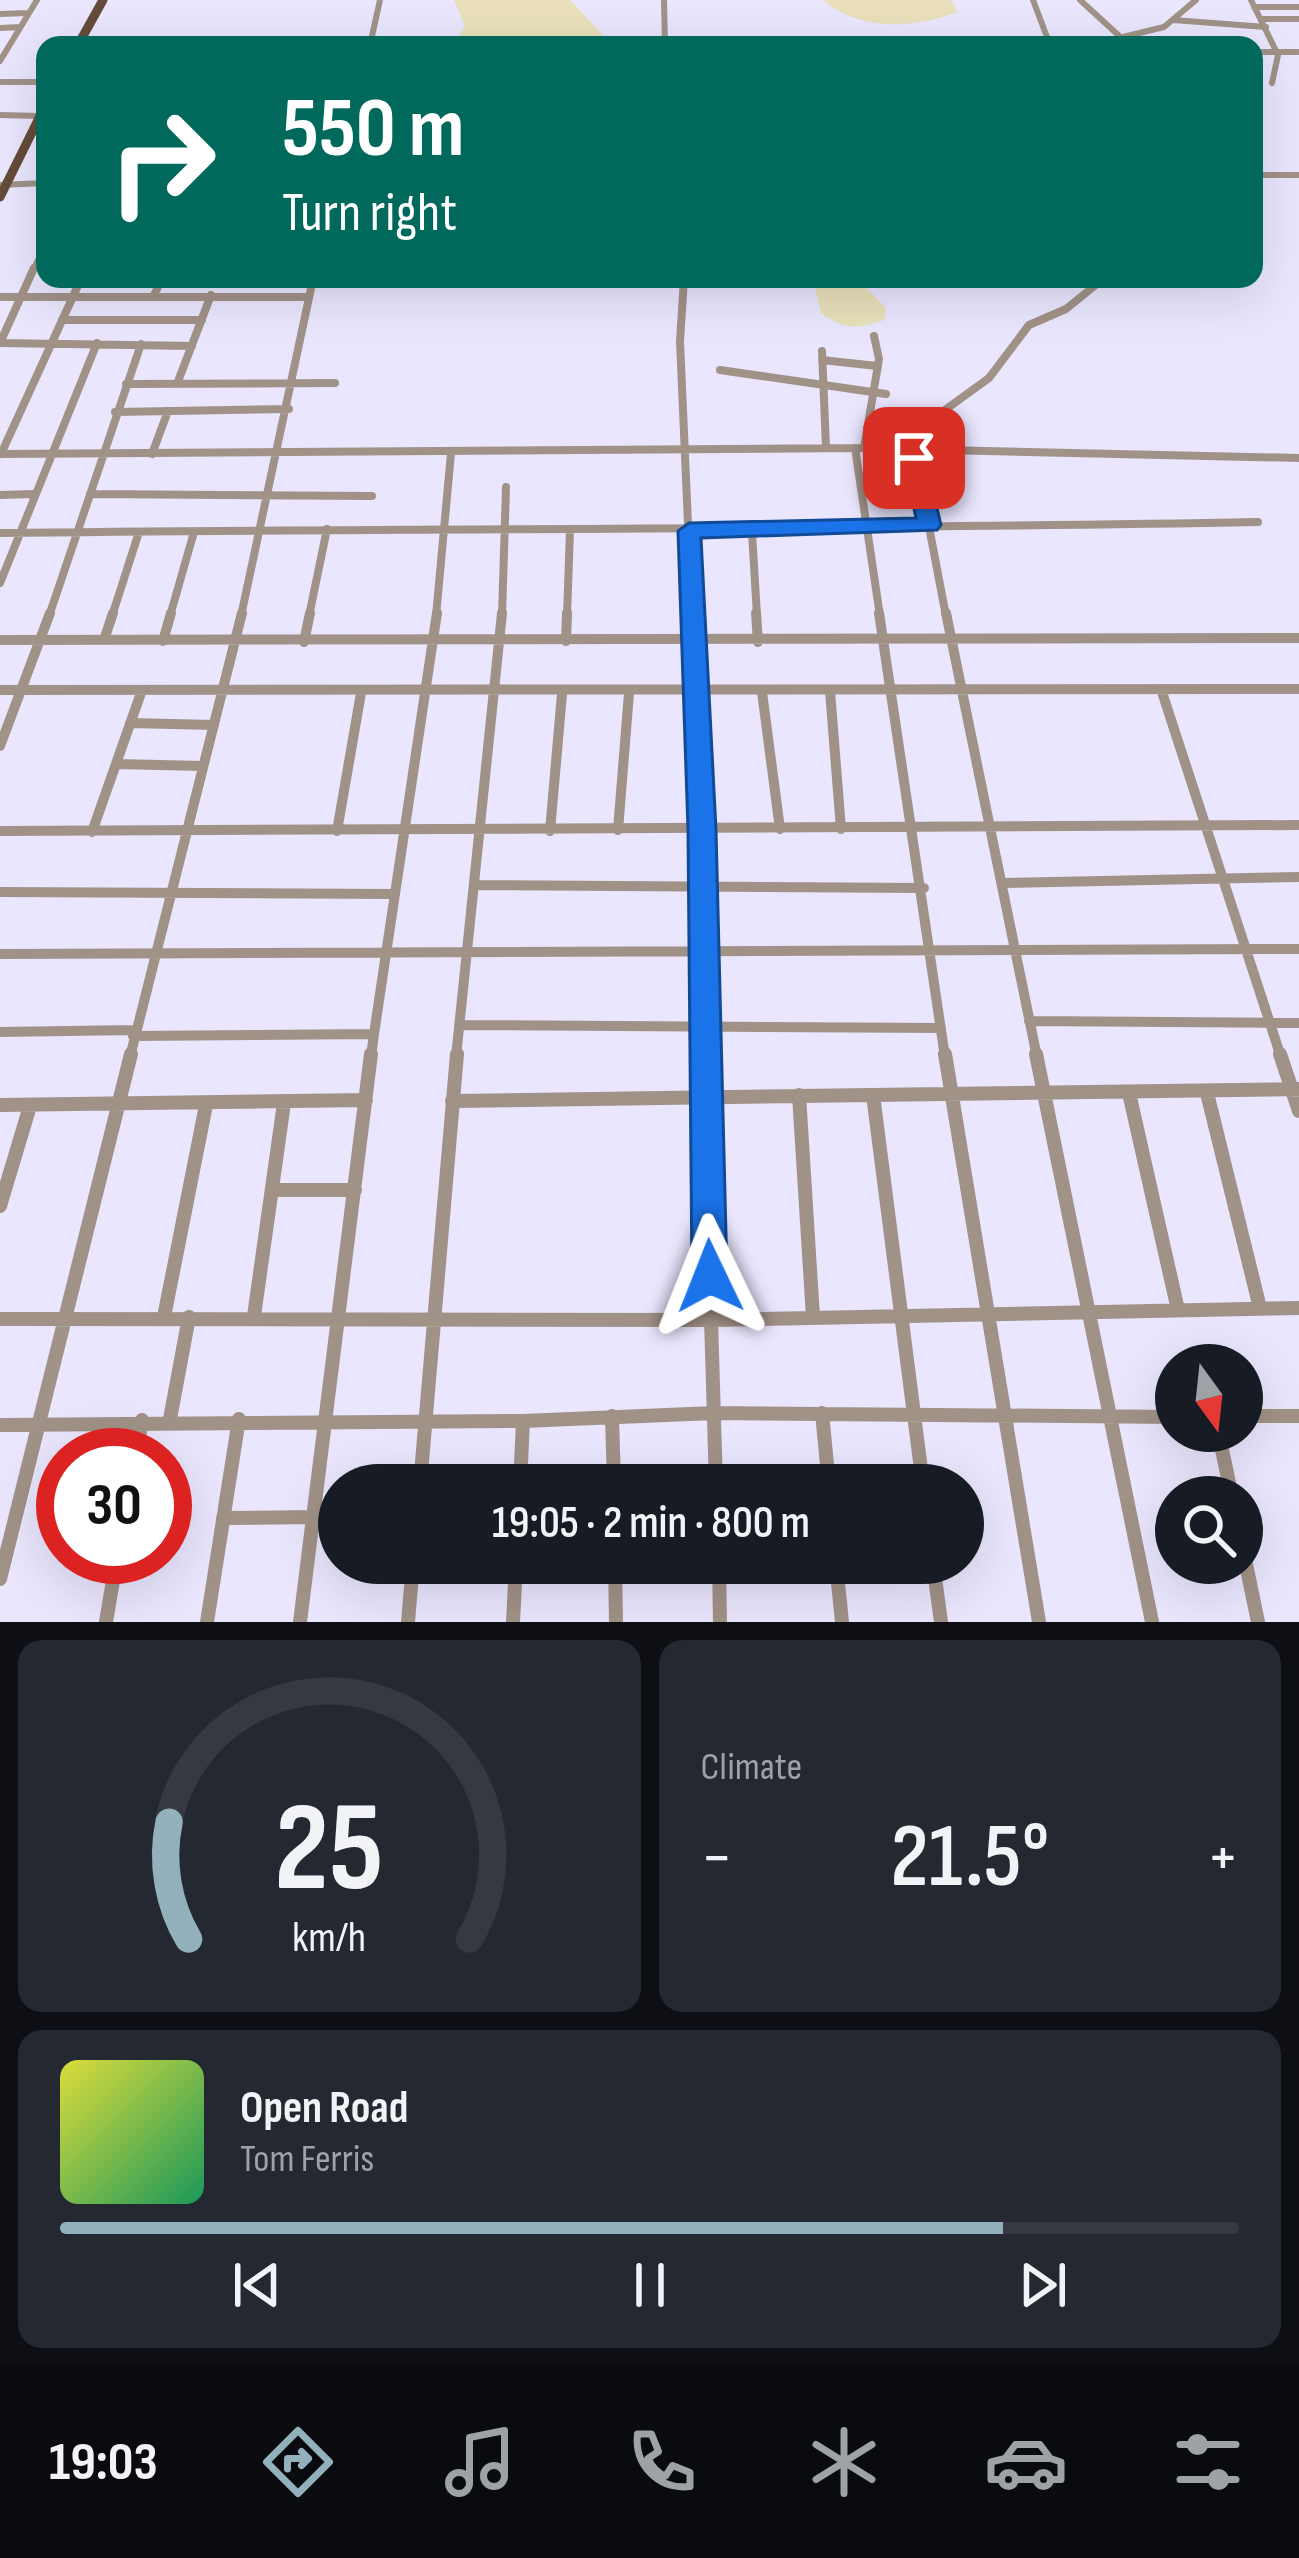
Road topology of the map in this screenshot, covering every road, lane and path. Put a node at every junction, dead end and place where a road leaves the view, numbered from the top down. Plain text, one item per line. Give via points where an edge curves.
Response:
1 (38, 0) edge
2 (103, 0) edge
3 (380, 0) edge
4 (664, 0) edge
5 (1034, 0) edge
6 (1080, 0) edge
7 (1196, 0) edge
8 (1252, 3) edge
9 (1299, 7) edge
10 (29, 13) junction
11 (0, 14) edge
12 (1299, 19) edge
13 (1173, 20) junction
14 (1263, 23) junction
15 (20, 27) junction
16 (0, 28) edge
17 (83, 36) edge
18 (372, 36) edge
19 (665, 36) edge
20 (1047, 36) edge
21 (1119, 36) edge
22 (1139, 36) edge
23 (1263, 52) edge
24 (1277, 52) junction
25 (1299, 52) edge
26 (0, 61) edge
27 (0, 82) edge
28 (36, 82) edge
29 (1272, 83) dead end
30 (0, 116) edge
31 (36, 116) edge
32 (36, 122) edge
33 (1263, 175) edge
34 (1299, 175) edge
35 (36, 183) edge
36 (3, 185) edge
37 (0, 197) edge
38 (36, 264) edge
39 (77, 288) edge
40 (117, 288) edge
41 (158, 288) edge
42 (310, 288) edge
43 (683, 288) edge
44 (1092, 288) edge
45 (74, 295) junction
46 (114, 295) junction
47 (0, 296) edge
48 (22, 296) junction
49 (154, 296) junction
50 (212, 296) junction
51 (308, 297) junction
52 (62, 320) junction
53 (202, 320) junction
54 (874, 336) dead end
55 (52, 342) junction
56 (97, 343) junction
57 (141, 344) junction
58 (192, 346) junction
59 (877, 366) junction
60 (720, 370) dead end
61 (334, 382) dead end
62 (821, 382) junction
63 (126, 384) junction
64 (176, 384) junction
65 (196, 385) junction
66 (292, 386) junction
67 (870, 392) junction
68 (886, 394) dead end
69 (290, 409) junction
70 (168, 411) junction
71 (187, 411) junction
72 (115, 412) junction
73 (826, 448) junction
74 (859, 448) junction
75 (914, 448) junction
76 (685, 450) junction
77 (451, 453) junction
78 (1, 454) edge
79 (50, 454) junction
80 (101, 454) junction
81 (152, 454) junction
82 (280, 454) junction
83 (1299, 458) edge
84 (506, 487) dead end
85 (33, 494) junction
86 (91, 494) junction
87 (0, 495) edge
88 (269, 495) junction
89 (372, 496) dead end
90 (1258, 522) dead end
91 (929, 525) junction
92 (867, 526) junction
93 (444, 528) junction
94 (327, 530) junction
95 (506, 530) junction
96 (570, 530) junction
97 (259, 531) junction
98 (689, 531) junction
99 (139, 532) junction
100 (194, 532) junction
101 (752, 532) junction
102 (0, 533) edge
103 (17, 533) junction
104 (80, 533) junction
105 (0, 581) edge
106 (1299, 638) edge
107 (0, 640) edge
108 (40, 640) junction
109 (104, 640) junction
110 (501, 640) junction
111 (953, 640) junction
112 (163, 641) junction
113 (434, 641) junction
114 (566, 641) junction
115 (884, 641) junction
116 (235, 642) junction
117 (304, 642) junction
118 (758, 642) junction
119 (692, 643) junction
120 (1161, 689) junction
121 (1299, 689) edge
122 (0, 690) edge
123 (22, 690) junction
124 (142, 690) junction
125 (223, 690) junction
126 (892, 690) junction
127 (962, 690) junction
128 (830, 691) junction
129 (762, 692) junction
130 (361, 693) junction
131 (628, 693) junction
132 (697, 693) junction
133 (426, 694) junction
134 (496, 694) junction
135 (562, 694) junction
136 (130, 723) junction
137 (214, 725) junction
138 (0, 746) edge
139 (116, 764) junction
140 (203, 766) junction
141 (1299, 825) edge
142 (1206, 826) junction
143 (992, 827) junction
144 (914, 828) junction
145 (780, 829) junction
146 (842, 829) junction
147 (618, 830) junction
148 (702, 830) junction
149 (0, 831) edge
150 (338, 831) junction
151 (483, 831) junction
152 (550, 831) junction
153 (92, 832) junction
154 (403, 832) junction
155 (186, 833) junction
156 (1299, 877) edge
157 (1224, 879) junction
158 (1003, 883) junction
159 (477, 886) junction
160 (703, 888) junction
161 (924, 888) junction
162 (170, 891) junction
163 (0, 892) edge
164 (392, 894) junction
165 (1247, 949) junction
166 (1299, 949) edge
167 (929, 950) junction
168 (1017, 951) junction
169 (700, 953) junction
170 (0, 954) edge
171 (153, 954) junction
172 (470, 954) junction
173 (383, 956) junction
174 (1029, 1021) junction
175 (702, 1022) junction
176 (1270, 1022) junction
177 (1299, 1023) edge
178 (459, 1024) junction
179 (941, 1028) junction
180 (0, 1031) edge
181 (134, 1033) junction
182 (374, 1034) junction
183 (1296, 1089) edge
184 (1207, 1093) junction
185 (874, 1094) junction
186 (1044, 1094) junction
187 (1129, 1094) junction
188 (799, 1095) junction
189 (951, 1095) junction
190 (704, 1097) junction
191 (366, 1100) junction
192 (452, 1101) junction
193 (284, 1103) junction
194 (0, 1105) edge
195 (206, 1105) junction
196 (30, 1106) junction
197 (115, 1107) junction
198 (1299, 1112) edge
199 (272, 1190) junction
200 (355, 1190) junction
201 (0, 1206) edge
202 (1260, 1308) junction
203 (1299, 1308) edge
204 (1178, 1310) junction
205 (1086, 1314) junction
206 (254, 1316) junction
207 (989, 1316) junction
208 (189, 1317) junction
209 (337, 1317) junction
210 (813, 1317) junction
211 (164, 1318) junction
212 (901, 1318) junction
213 (0, 1319) edge
214 (711, 1320) junction
215 (64, 1321) junction
216 (434, 1321) junction
217 (714, 1413) junction
218 (822, 1413) junction
219 (914, 1414) junction
220 (612, 1416) junction
221 (1005, 1416) junction
222 (1263, 1416) edge
223 (1155, 1417) edge
224 (1299, 1417) edge
225 (327, 1418) junction
226 (1108, 1418) junction
227 (170, 1419) junction
228 (239, 1419) junction
229 (142, 1420) junction
230 (523, 1420) junction
231 (425, 1421) junction
232 (40, 1424) junction
233 (0, 1425) edge
234 (141, 1428) edge
235 (422, 1464) edge
236 (521, 1464) edge
237 (613, 1464) edge
238 (715, 1464) edge
239 (827, 1464) edge
240 (920, 1464) edge
241 (313, 1517) junction
242 (223, 1518) junction
243 (0, 1580) edge
244 (112, 1584) edge
245 (411, 1584) edge
246 (515, 1584) edge
247 (615, 1584) edge
248 (720, 1584) edge
249 (838, 1584) edge
250 (936, 1584) edge
251 (1250, 1584) edge
252 (106, 1622) edge
253 (207, 1622) edge
254 (300, 1622) edge
255 (408, 1622) edge
256 (513, 1622) edge
257 (616, 1622) edge
258 (721, 1622) edge
259 (842, 1622) edge
260 (941, 1622) edge
261 (1039, 1622) edge
262 (1152, 1622) edge
263 (1258, 1622) edge

1 - 10 street
2 - 17 main road
3 - 18 street
4 - 19 street
5 - 20 street
6 - 21 street
7 - 13 street
8 - 9 street
8 - 14 street
10 - 11 street
10 - 15 street
12 - 14 street
13 - 14 street
13 - 22 street
14 - 24 street
15 - 16 street
15 - 26 street
23 - 24 street
24 - 25 street
24 - 29 street
27 - 28 street
30 - 31 street
32 - 36 main road
33 - 34 street
35 - 36 street
36 - 37 main road
38 - 48 street
39 - 45 street
40 - 46 street
41 - 49 street
42 - 51 street
43 - 76 street
44 - 75 street via 1029,326 989,378 947,405
45 - 46 street
45 - 48 street
45 - 52 street
46 - 49 street
47 - 48 street
48 - 55 street via 0,343
49 - 50 street
50 - 51 street
50 - 53 street
51 - 66 street
52 - 53 street
52 - 55 street
53 - 58 street
54 - 59 street
55 - 56 street
55 - 78 street
56 - 57 street
56 - 79 street
57 - 58 street
57 - 63 street
58 - 64 street
59 - 62 street via 822,356
59 - 67 street
60 - 62 street
61 - 66 street
62 - 67 street
62 - 73 street
63 - 64 street
63 - 72 street
64 - 65 street
65 - 66 street
65 - 71 street
66 - 69 street
67 - 68 street
67 - 74 street
69 - 71 street
69 - 82 street
70 - 71 street
70 - 72 street
70 - 81 street
72 - 80 street
73 - 74 street
73 - 76 street
74 - 75 street
74 - 92 street
75 - 83 street
75 - 91 street
76 - 77 street
76 - 98 street
77 - 82 street
77 - 93 street
78 - 79 street
79 - 80 street
79 - 85 street
80 - 81 street
80 - 86 street
81 - 82 street
82 - 88 street
84 - 95 street
85 - 87 street
85 - 103 street
86 - 88 street
86 - 104 street
88 - 89 street
88 - 97 street
90 - 91 street
91 - 92 street
91 - 111 street
92 - 101 street
92 - 115 street
93 - 94 street
93 - 95 street
93 - 113 street
94 - 97 street
94 - 117 street
95 - 96 street
95 - 110 street
96 - 98 street
96 - 114 street
97 - 100 street
97 - 116 street
98 - 101 street
98 - 119 street
99 - 100 street
99 - 104 street
99 - 109 street
100 - 112 street
101 - 118 street
102 - 103 street
103 - 104 street
103 - 105 street
104 - 108 street
106 - 111 street
107 - 108 street
108 - 109 street
108 - 123 street
109 - 112 street
110 - 113 street
110 - 114 street
110 - 134 street
111 - 115 street
111 - 127 street
112 - 116 street
113 - 117 street
113 - 133 street
114 - 119 street
115 - 118 street
115 - 126 street
116 - 117 street
116 - 125 street
118 - 119 street
119 - 132 street
120 - 121 street
120 - 127 street
120 - 142 street
122 - 123 street
123 - 124 street
123 - 138 street
124 - 125 street
124 - 136 street
125 - 130 street
125 - 137 street
126 - 127 street
126 - 128 street
126 - 144 street
127 - 143 street
128 - 129 street
128 - 146 street
129 - 132 street
129 - 145 street
130 - 133 street
130 - 150 street
131 - 132 street
131 - 135 street
131 - 147 street
132 - 148 street
133 - 134 street
133 - 154 street
134 - 135 street
134 - 151 street
135 - 152 street
136 - 137 street
136 - 139 street
137 - 140 street
139 - 140 street
139 - 153 street
140 - 155 street
141 - 142 street
142 - 143 street
142 - 157 street
143 - 144 street
143 - 158 street
144 - 146 street
144 - 161 street
145 - 146 street
145 - 148 street
147 - 148 street
147 - 152 street
148 - 160 street
149 - 153 street
150 - 154 street
150 - 155 street
151 - 152 street
151 - 154 street
151 - 159 street
153 - 155 street
154 - 164 street
155 - 162 street
156 - 157 street
157 - 158 street
157 - 165 street
158 - 168 street
159 - 160 street
159 - 172 street
160 - 161 street
160 - 169 street
161 - 167 street
162 - 163 street
162 - 164 street
162 - 171 street
164 - 173 street
165 - 166 street
165 - 168 street
165 - 176 street
167 - 168 street
167 - 169 street
167 - 179 street
168 - 174 street
169 - 172 street
169 - 175 street
170 - 171 street
171 - 173 street
171 - 181 street
172 - 173 street
172 - 178 street
173 - 182 street
174 - 176 street
174 - 186 street
175 - 178 street
175 - 179 street
175 - 190 street
176 - 177 street
176 - 183 street
178 - 192 street
179 - 189 street
180 - 181 street
181 - 182 street
181 - 197 street
182 - 191 street
183 - 184 street
183 - 198 street
184 - 187 street
184 - 202 street
185 - 188 street
185 - 189 street
185 - 212 street
186 - 187 street
186 - 189 street
186 - 205 street
187 - 204 street
188 - 190 street
188 - 210 street
189 - 207 street
190 - 192 street
190 - 214 street
191 - 193 street
191 - 200 street
192 - 216 street
193 - 195 street
193 - 199 street
194 - 196 street
195 - 197 street
195 - 211 street
196 - 197 street
196 - 201 street
197 - 215 street
199 - 200 street
199 - 206 street
200 - 209 street
202 - 203 street
202 - 204 street
204 - 205 street
205 - 207 street
205 - 226 street
206 - 208 street
206 - 209 street
207 - 212 street
207 - 221 street
208 - 211 street
208 - 227 street
209 - 216 street
209 - 225 street
210 - 212 street
210 - 214 street
211 - 215 street
212 - 219 street
213 - 215 street
214 - 216 street
214 - 217 street
215 - 232 street
216 - 231 street
217 - 218 street
217 - 220 street
217 - 238 street
218 - 219 street
218 - 239 street
219 - 221 street
219 - 240 street
220 - 230 street
220 - 237 street
221 - 226 street
221 - 261 street
222 - 224 street
223 - 226 street
225 - 228 street
225 - 231 street
225 - 241 street
226 - 262 street
227 - 228 street
227 - 229 street
228 - 242 street
229 - 232 street
229 - 234 street
230 - 231 street
230 - 236 street
231 - 235 street
232 - 233 street
232 - 243 street
241 - 242 street
241 - 254 street
242 - 253 street
244 - 252 street
245 - 255 street
246 - 256 street
247 - 257 street
248 - 258 street
249 - 259 street
250 - 260 street
251 - 263 street

